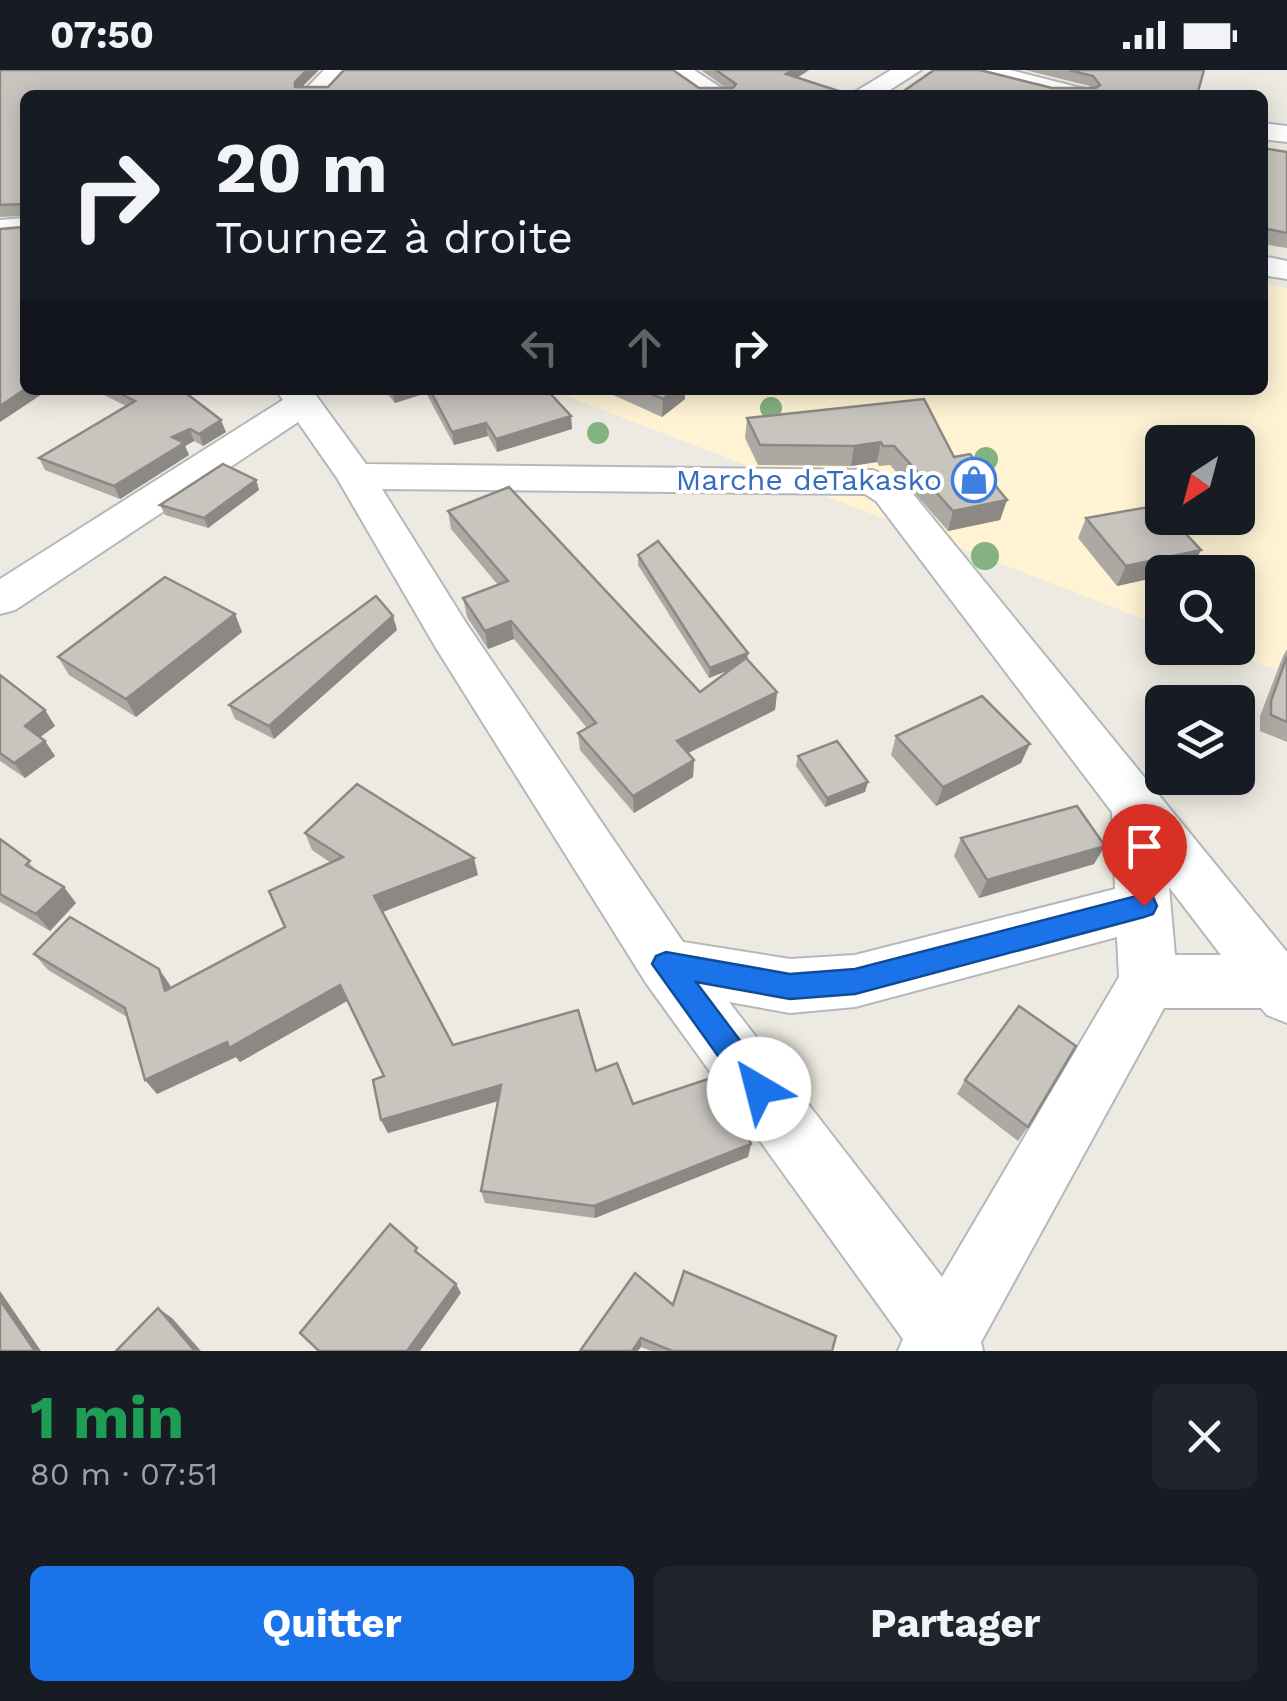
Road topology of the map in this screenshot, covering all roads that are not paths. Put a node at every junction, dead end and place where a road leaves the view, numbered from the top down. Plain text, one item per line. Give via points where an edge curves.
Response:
1 (338, 70) edge
2 (676, 70) edge
3 (909, 70) edge
4 (982, 70) edge
5 (318, 90) edge
6 (710, 90) edge
7 (872, 90) edge
8 (1060, 90) edge
9 (299, 396) edge
10 (355, 476) junction
11 (0, 599) edge
12 (1137, 802) junction
13 (1144, 906) junction
14 (666, 964) junction
15 (1148, 982) junction
16 (1281, 989) edge
17 (942, 1347) edge

1 - 5 street
2 - 6 street
3 - 7 street
4 - 8 street
9 - 10 street
9 - 11 street
10 - 12 street via 873,482 890,492
10 - 14 street via 452,638
12 - 13 street
12 - 16 street
13 - 14 street via 855,981 790,986
13 - 15 street
14 - 17 street
15 - 16 street
15 - 17 street

